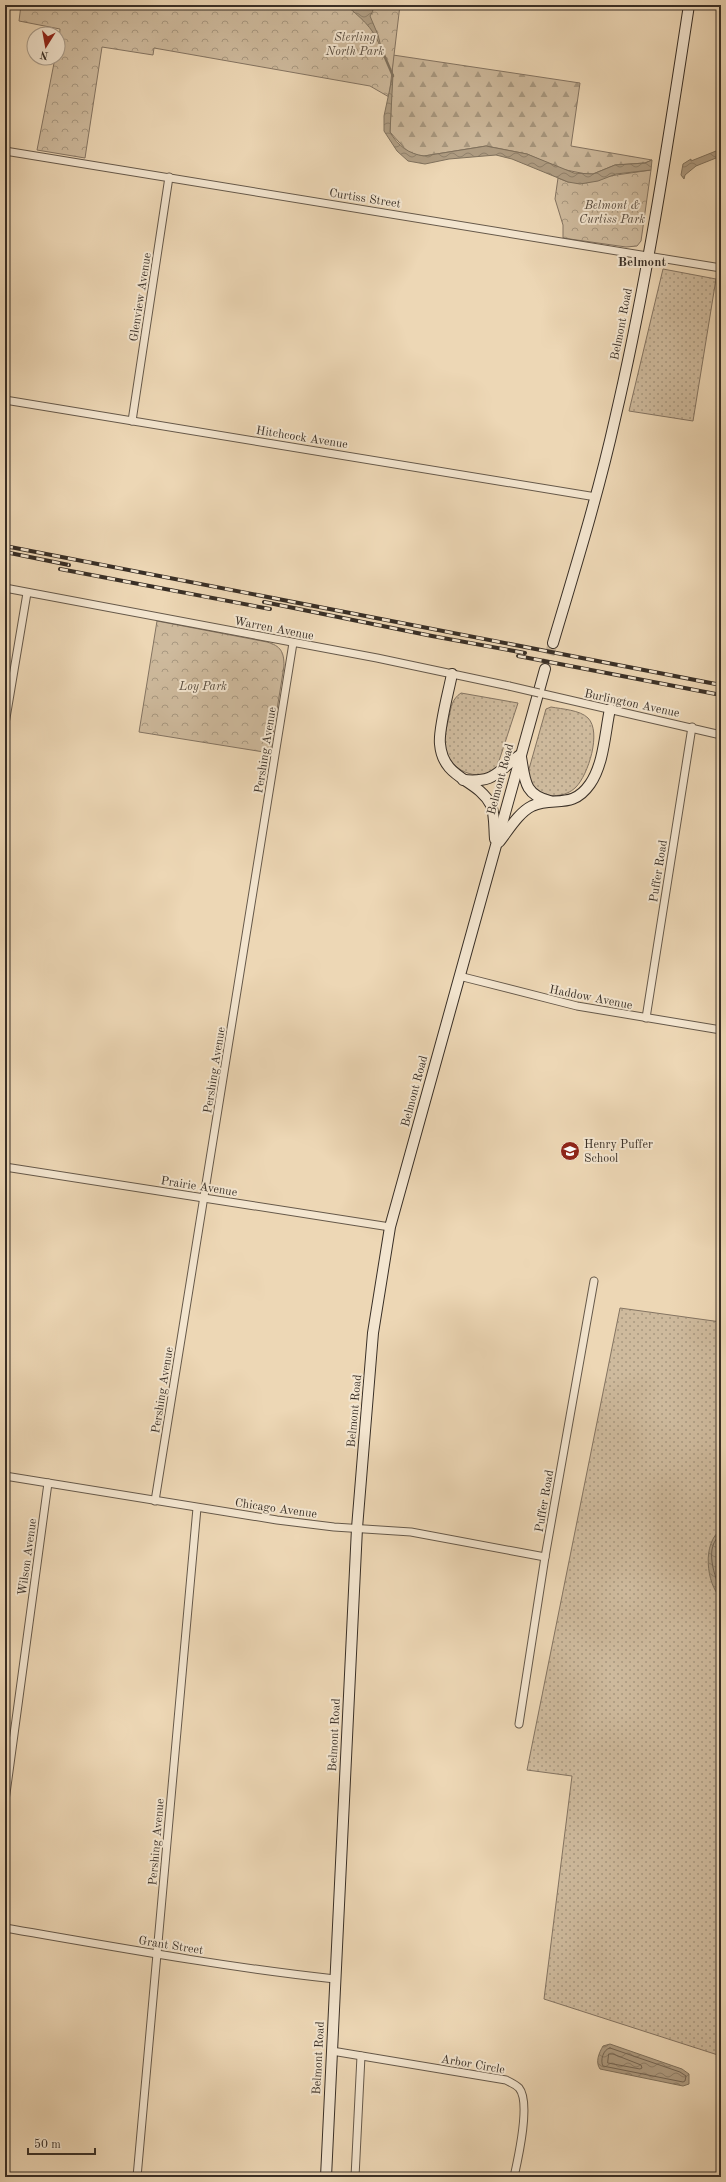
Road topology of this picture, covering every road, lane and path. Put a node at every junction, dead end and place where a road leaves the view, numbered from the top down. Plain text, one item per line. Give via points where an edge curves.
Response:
1 (690, 5) edge
2 (5, 151) edge
3 (169, 177) junction
4 (648, 256) junction
5 (721, 268) edge
6 (5, 400) edge
7 (132, 421) junction
8 (596, 497) junction
9 (5, 588) edge
10 (27, 593) junction
11 (293, 643) junction
12 (553, 644) tunnel mouth
13 (545, 669) tunnel mouth
14 (452, 674) junction
15 (539, 693) joint
16 (610, 709) junction
17 (5, 724) edge
18 (692, 727) junction
19 (721, 735) edge
20 (520, 754) junction
21 (463, 780) junction
22 (556, 803) junction
23 (496, 847) junction
24 (459, 976) junction
25 (646, 1018) junction
26 (721, 1030) edge
27 (5, 1167) edge
28 (205, 1198) junction
29 (390, 1227) junction
30 (594, 1281) dead end
31 (5, 1476) edge
32 (48, 1483) junction
33 (155, 1501) junction
34 (197, 1508) junction
35 (357, 1528) junction
36 (545, 1557) junction
37 (519, 1724) dead end
38 (5, 1801) edge
39 (5, 1928) edge
40 (158, 1954) junction
41 (335, 1979) junction
42 (332, 2051) junction
43 (361, 2056) junction
44 (137, 2177) edge
45 (326, 2177) edge
46 (355, 2177) edge
47 (514, 2177) edge

1 - 4 main road, Belmont Road
2 - 3 street, Curtiss Street
3 - 4 street, Curtiss Street
3 - 7 street, Glenview Avenue
4 - 5 street, Curtiss Street
4 - 8 main road, Belmont Road via 616,417
6 - 7 street, Hitchcock Avenue
7 - 8 street, Hitchcock Avenue
8 - 12 main road, Belmont Road
9 - 10 street, Warren Avenue
10 - 11 street, Warren Avenue
10 - 17 street
11 - 14 street, Warren Avenue
11 - 28 street, Pershing Avenue
13 - 20 main road, Belmont Road
14 - 15 street, Warren Avenue, bridge
14 - 21 main road via 439,742 442,757 449,768
15 - 16 street, Burlington Avenue
16 - 18 street, Burlington Avenue
16 - 22 main road via 597,768 591,783 576,797
18 - 19 street, Burlington Avenue
18 - 25 street, Puffer Road
20 - 21 main road via 492,778 480,781
20 - 22 main road via 524,777 530,791 537,797
20 - 23 main road, Belmont Road
21 - 23 main road via 482,794 493,810
22 - 23 main road via 538,804 523,812
23 - 24 main road, Belmont Road
24 - 25 street, Haddow Avenue via 577,1006
24 - 29 main road, Belmont Road
25 - 26 street, Haddow Avenue
27 - 28 street, Prairie Avenue
28 - 29 street, Prairie Avenue
28 - 33 street, Pershing Avenue
29 - 35 main road, Belmont Road via 373,1333
30 - 36 street, Puffer Road
31 - 32 street, Chicago Avenue
32 - 33 street, Chicago Avenue
32 - 38 street, Wilson Avenue
33 - 34 street, Chicago Avenue
34 - 35 street, Chicago Avenue via 304,1524
34 - 40 street, Pershing Avenue
35 - 36 street, Chicago Avenue via 411,1532
35 - 41 main road, Belmont Road
36 - 37 street, Puffer Road
39 - 40 street, Grant Street
40 - 41 street, Grant Street
40 - 44 street, Pershing Avenue
41 - 42 main road, Belmont Road
42 - 43 street, Arbor Circle
42 - 45 main road, Belmont Road
43 - 46 street
43 - 47 street, Arbor Circle via 506,2080 519,2088 523,2096 524,2114

